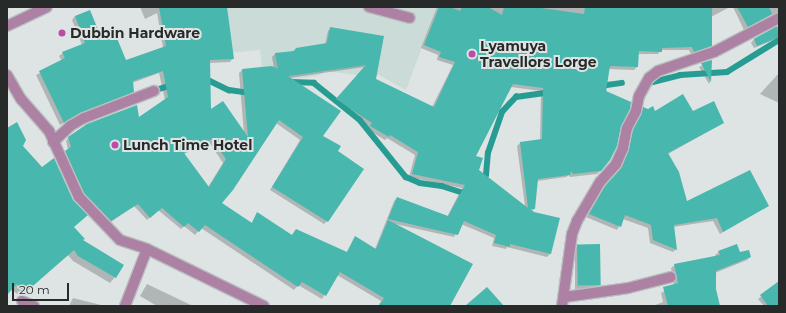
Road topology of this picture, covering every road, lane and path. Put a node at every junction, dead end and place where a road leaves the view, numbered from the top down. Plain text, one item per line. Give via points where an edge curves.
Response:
1 (369, 7) edge
2 (44, 8) edge
3 (410, 18) dead end
4 (779, 18) edge
5 (7, 26) edge
6 (7, 75) edge
7 (154, 91) dead end
8 (52, 142) junction
9 (147, 249) junction
10 (671, 277) dead end
11 (22, 301) dead end
12 (563, 302) edge
13 (34, 306) edge
14 (125, 306) edge
15 (264, 306) edge

1 - 3 street
2 - 5 street
4 - 12 street via 714,52 658,71 649,78 639,96 616,164 600,182 572,234
6 - 8 street via 21,99 49,131
7 - 8 street via 84,118
8 - 9 street via 79,197 120,240
9 - 14 street
9 - 15 street
10 - 12 street
11 - 13 street

